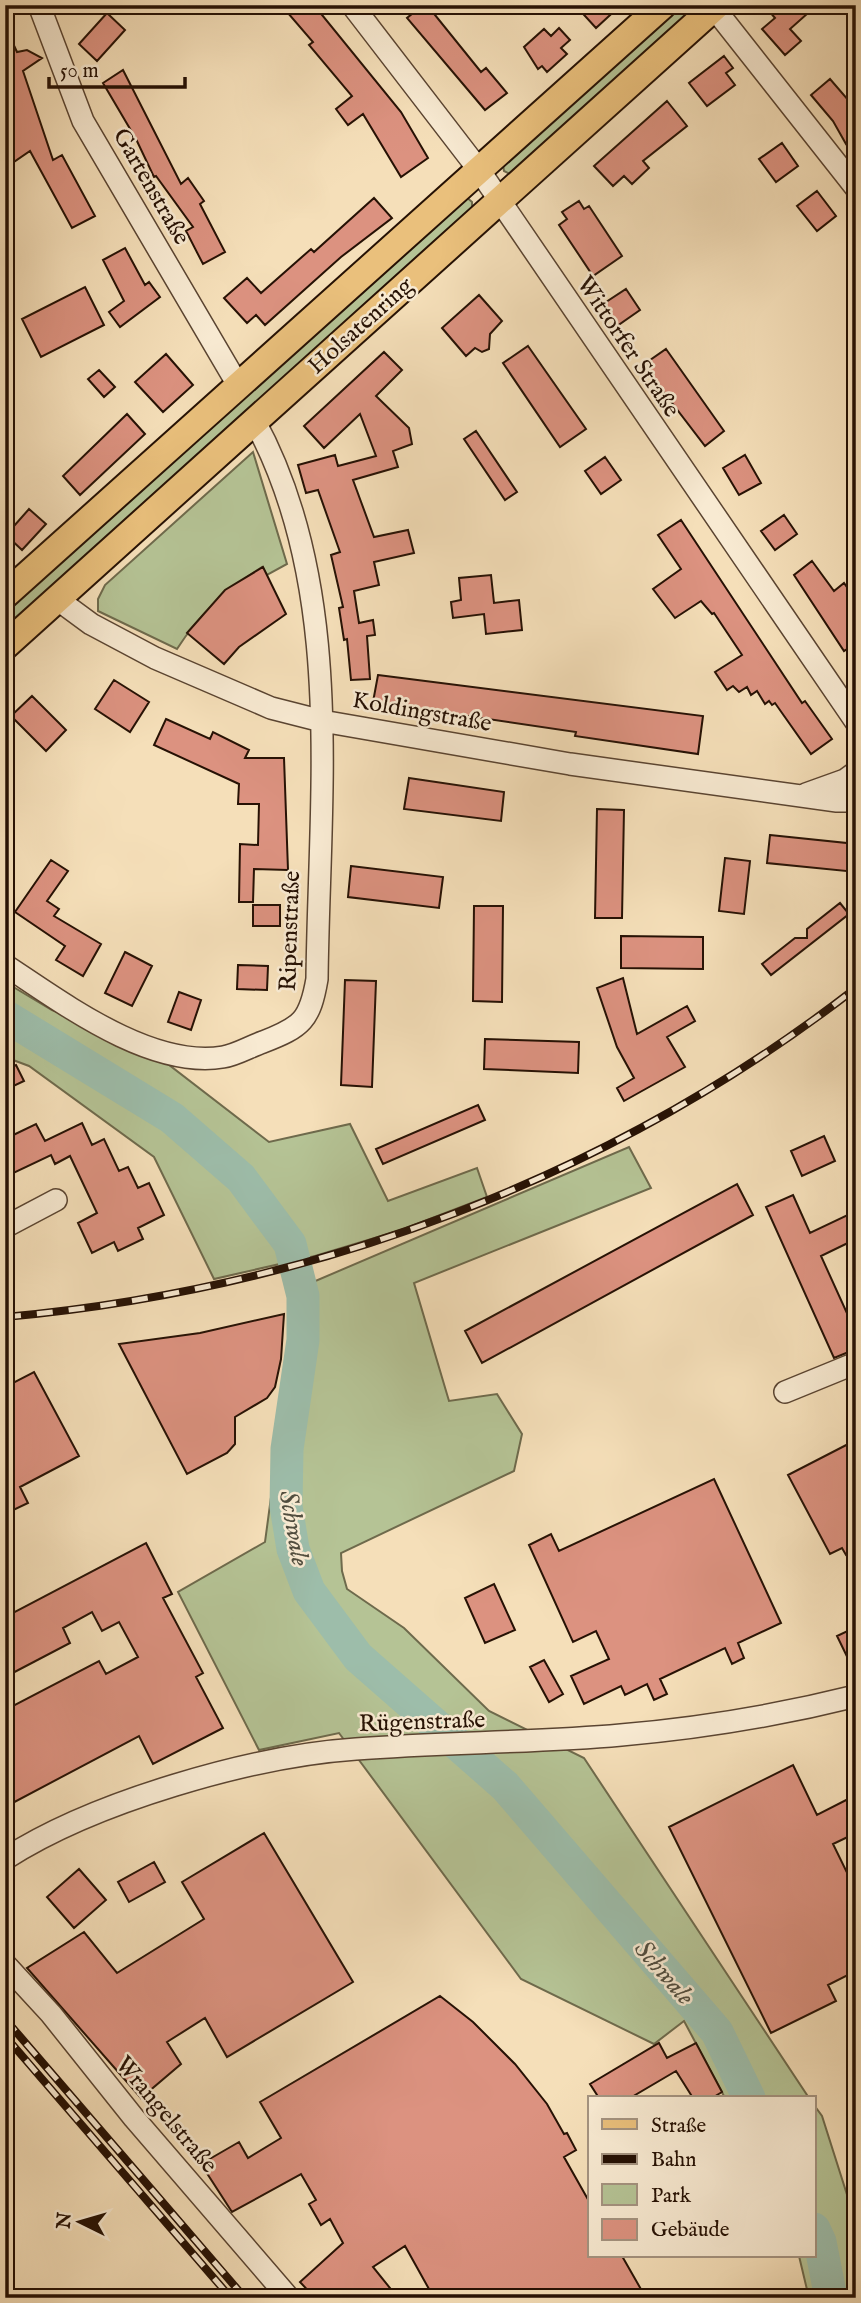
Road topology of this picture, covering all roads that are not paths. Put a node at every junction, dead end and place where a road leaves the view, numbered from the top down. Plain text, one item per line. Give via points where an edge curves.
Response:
1 (39, 5) edge
2 (352, 5) edge
3 (663, 5) edge
4 (715, 6) edge
5 (479, 170) junction
6 (856, 188) edge
7 (499, 200) junction
8 (238, 384) junction
9 (254, 420) junction
10 (10, 582) edge
11 (57, 599) junction
12 (5, 646) edge
13 (322, 721) junction
14 (856, 722) edge
15 (856, 772) edge
16 (804, 794) junction
17 (856, 801) edge
18 (5, 965) edge
19 (57, 1200) dead end
20 (5, 1227) edge
21 (856, 1363) edge
22 (785, 1392) dead end
23 (856, 1696) edge
24 (5, 1859) edge
25 (5, 1964) edge
26 (289, 2298) edge

1 - 8 street, Gartenstraße via 83,121
2 - 5 street, Wittorfer Straße
3 - 5 main road, Holsatenring
4 - 6 street
4 - 7 main road, Holsatenring
5 - 7 street, Wittorfer Straße
5 - 8 main road, Holsatenring
7 - 9 main road, Holsatenring
7 - 14 street, Wittorfer Straße
8 - 10 main road, Holsatenring
9 - 11 main road, Holsatenring
9 - 13 street, Ripenstraße via 277,469 308,583 318,642
11 - 12 main road, Holsatenring
11 - 13 street, Koldingstraße via 91,624 177,668 271,708
13 - 16 street, Koldingstraße via 570,764
13 - 18 street, Ripenstraße via 317,979 312,1008 296,1029 223,1057 183,1056 147,1048
15 - 16 street, Koldingstraße
16 - 17 street, Koldingstraße
19 - 20 street
21 - 22 street
23 - 24 street, Rügenstraße via 743,1722 484,1745 355,1749 243,1768 131,1800 41,1836
25 - 26 street, Wrangelstraße

